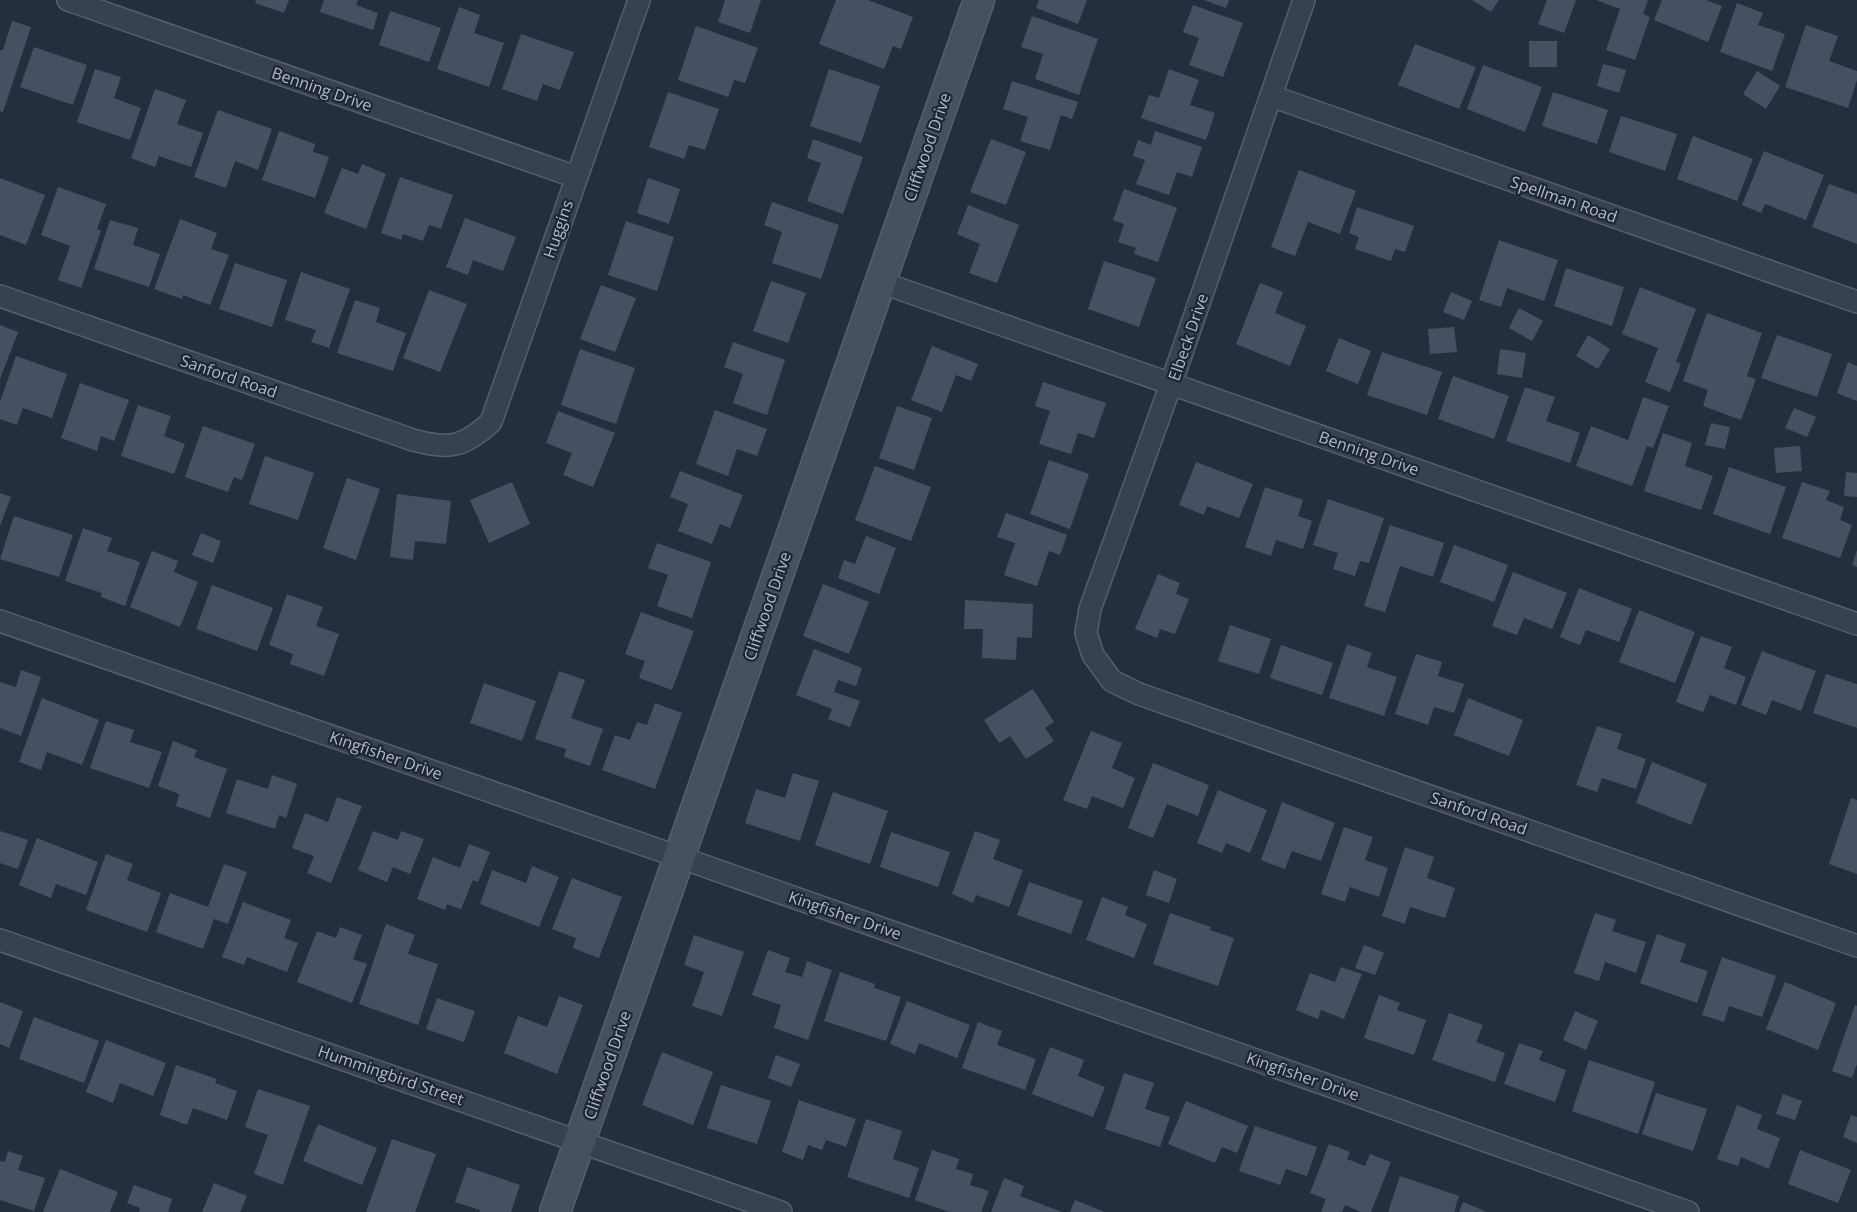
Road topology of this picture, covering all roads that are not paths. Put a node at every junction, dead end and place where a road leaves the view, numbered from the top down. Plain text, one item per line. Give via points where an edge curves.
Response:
1 (68, 0) edge
2 (639, 0) edge
3 (979, 0) edge
4 (1304, 0) edge
5 (1271, 96) junction
6 (576, 177) junction
7 (880, 282) junction
8 (0, 296) edge
9 (1857, 302) edge
10 (1172, 384) junction
11 (460, 444) joint
12 (0, 621) edge
13 (1857, 624) edge
14 (1105, 672) joint
15 (679, 857) junction
16 (0, 940) edge
17 (1857, 946) edge
18 (580, 1141) junction
19 (555, 1212) edge
20 (781, 1212) edge
21 (1688, 1212) edge

1 - 6 street, Benning Drive
2 - 6 street, Huggins
3 - 7 street, Cliffwood Drive
4 - 5 street, Elbeck Drive
5 - 9 street, Spellman Road
5 - 10 street, Elbeck Drive
6 - 11 street, Huggins via 491,422
7 - 10 street, Benning Drive
7 - 15 street, Cliffwood Drive
8 - 11 street, Sanford Road via 413,440 435,446
10 - 13 street, Benning Drive
10 - 14 street, Elbeck Drive via 1090,609 1086,633 1093,655
12 - 15 street, Kingfisher Drive
14 - 17 street, Sanford Road via 1112,681 1139,694
15 - 18 street, Cliffwood Drive
15 - 21 street, Kingfisher Drive
16 - 18 street, Hummingbird Street
18 - 19 street, Cliffwood Drive
18 - 20 street, Hummingbird Street

